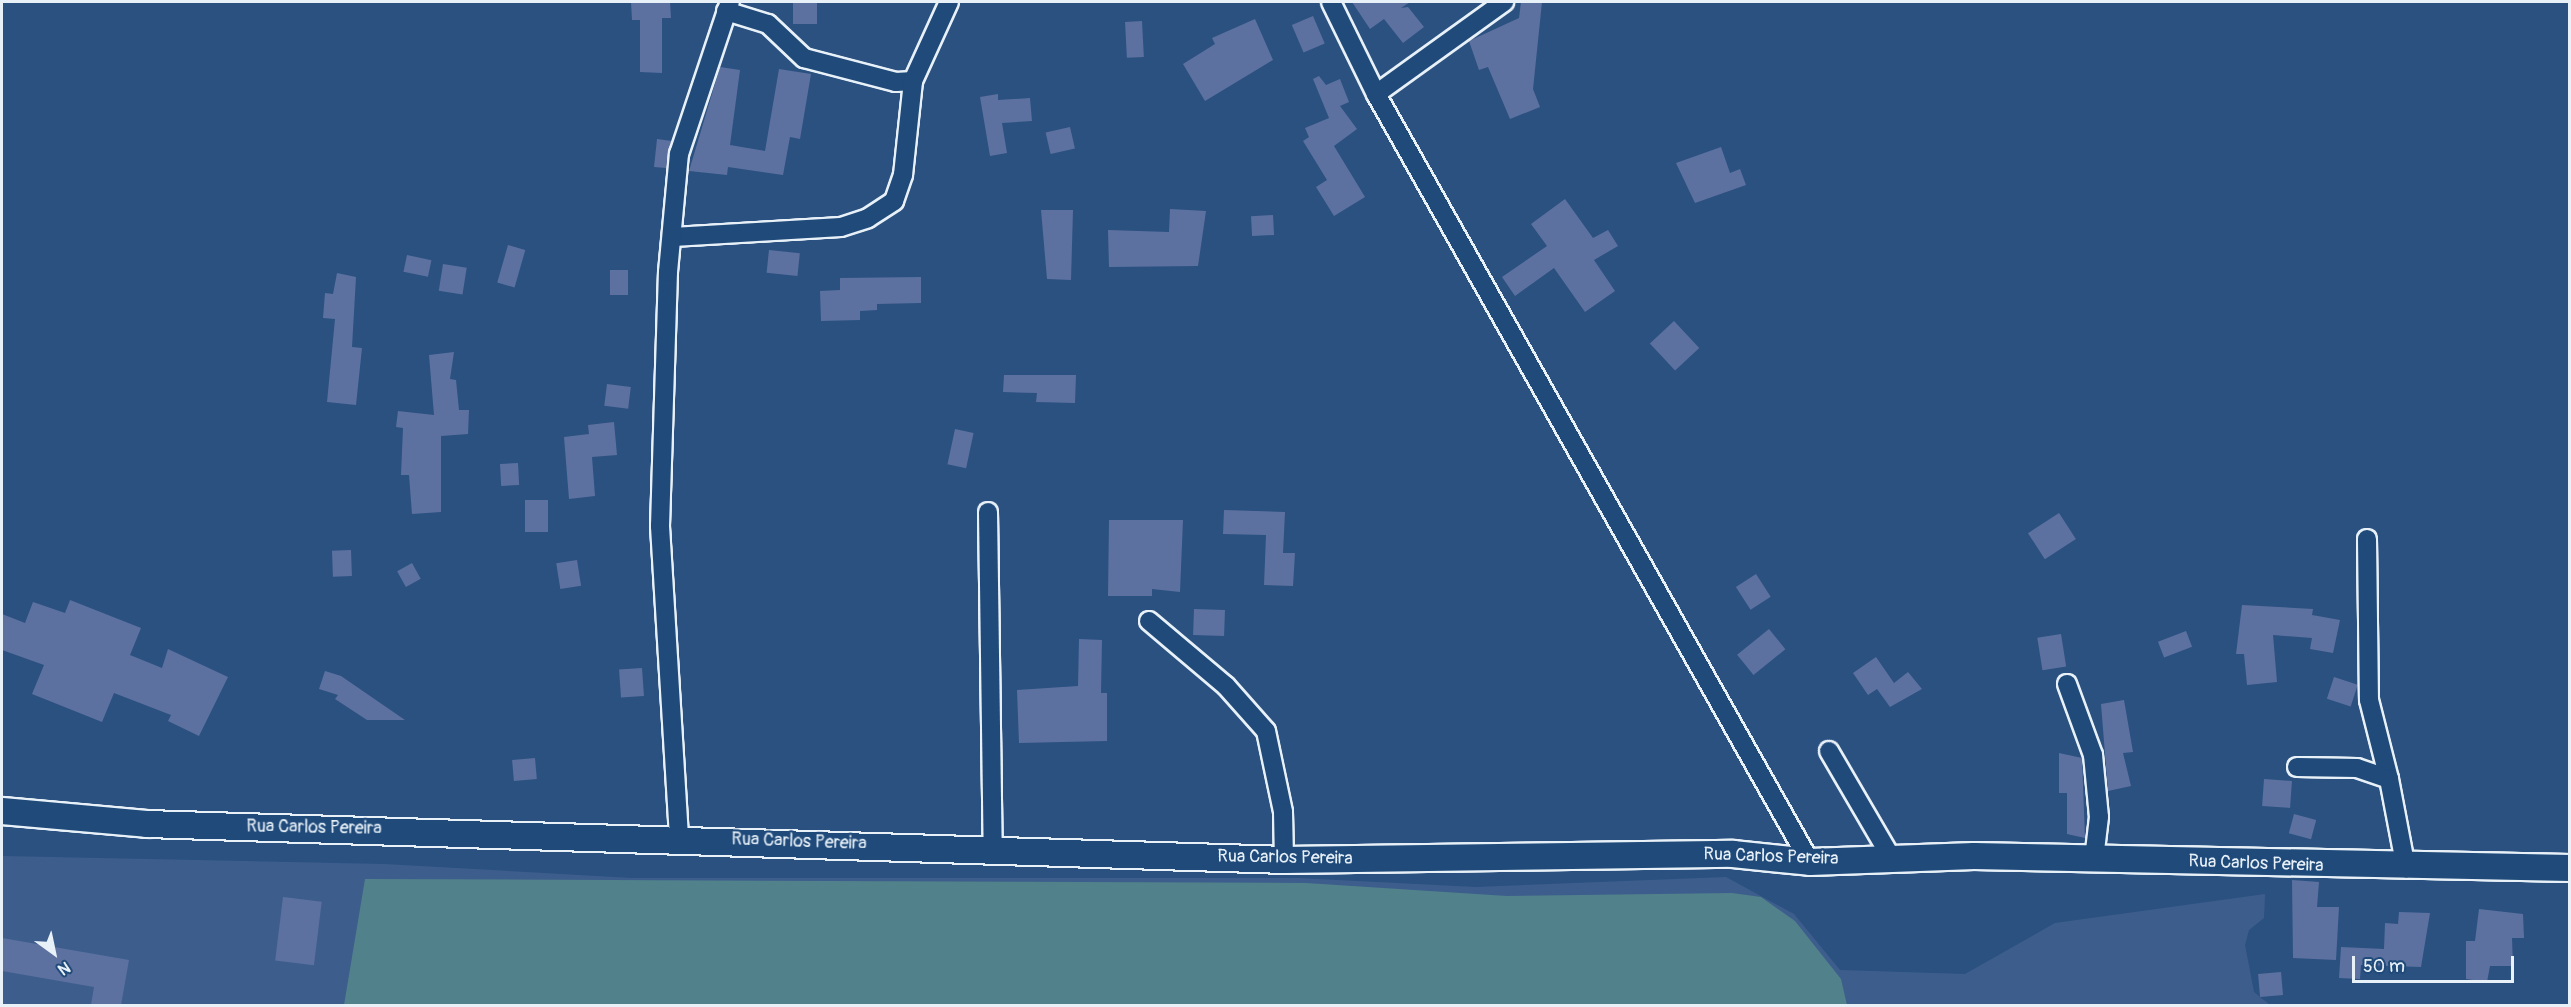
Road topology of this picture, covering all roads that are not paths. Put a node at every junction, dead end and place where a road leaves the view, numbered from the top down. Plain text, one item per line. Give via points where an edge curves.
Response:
1 (949, 2) edge
2 (1331, 2) edge
3 (1504, 2) edge
4 (728, 6) edge
5 (913, 81) junction
6 (1377, 94) junction
7 (673, 237) junction
8 (988, 512) dead end
9 (2367, 539) dead end
10 (1149, 621) dead end
11 (2067, 684) dead end
12 (1829, 751) dead end
13 (2297, 766) dead end
14 (2389, 779) junction
15 (2, 810) edge
16 (679, 837) junction
17 (993, 850) junction
18 (1892, 859) junction
19 (2094, 859) junction
20 (1284, 860) junction
21 (1810, 862) junction
22 (2406, 868) junction
23 (2570, 868) edge

1 - 5 street
2 - 6 street
3 - 6 street
4 - 5 street via 768,24 804,58 896,82
4 - 7 street via 678,154
5 - 7 street via 903,175 894,201 881,211 841,227
6 - 21 street
7 - 16 street via 660,526
8 - 17 street
9 - 14 street via 2368,699
10 - 20 street via 1226,686 1266,731 1282,812
11 - 19 street via 2093,755 2099,817
12 - 18 street
13 - 14 street via 2357,768
14 - 22 street
15 - 16 main road, Rua Carlos Pereira via 147,825
16 - 17 main road, Rua Carlos Pereira
17 - 20 main road, Rua Carlos Pereira
18 - 19 main road, Rua Carlos Pereira
18 - 21 main road, Rua Carlos Pereira
19 - 22 main road, Rua Carlos Pereira
20 - 21 main road, Rua Carlos Pereira via 1733,854
22 - 23 main road, Rua Carlos Pereira

